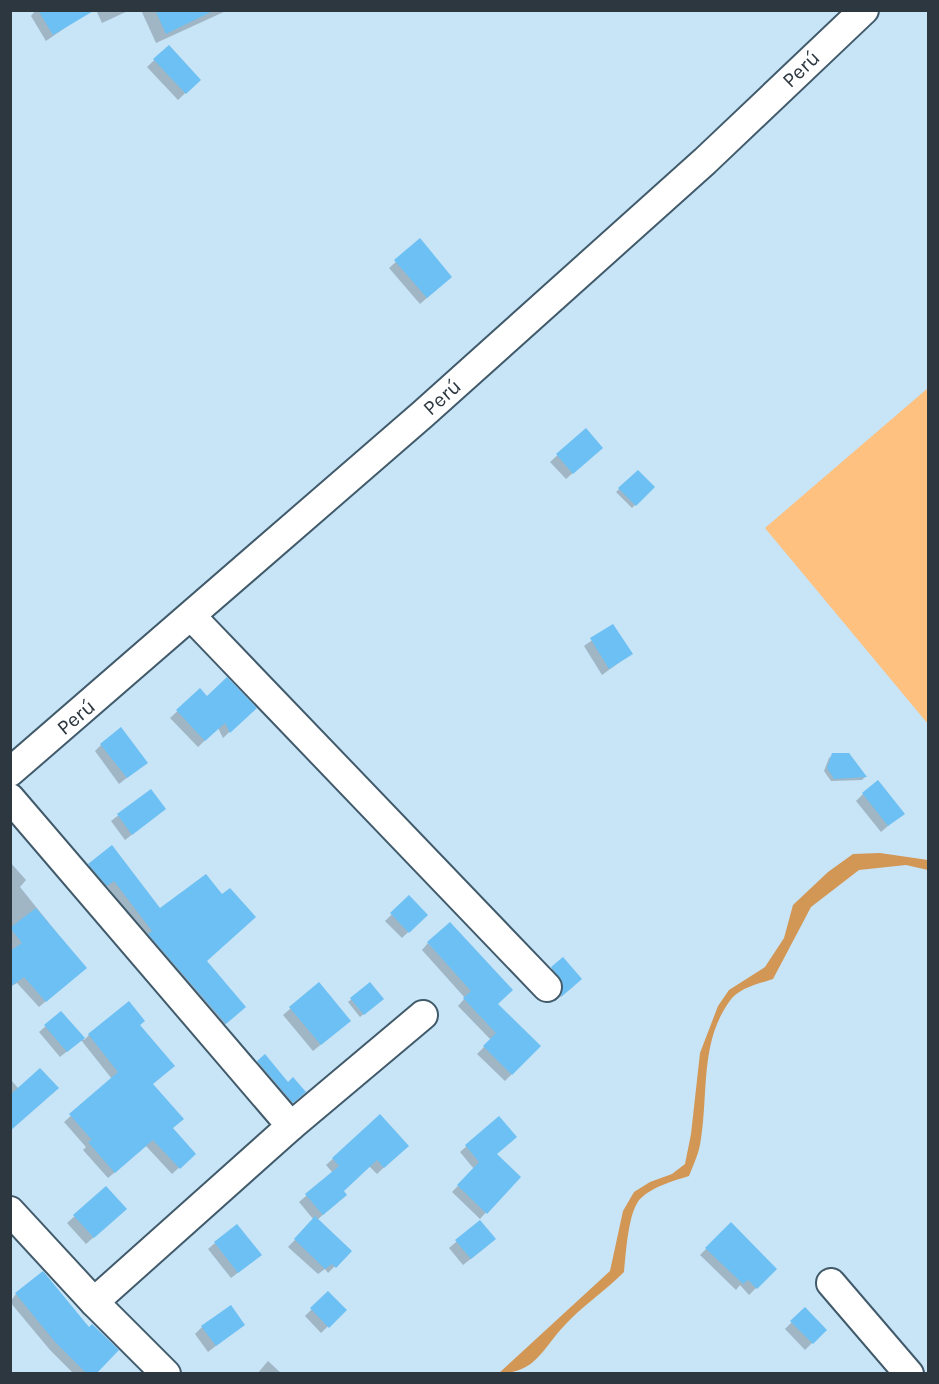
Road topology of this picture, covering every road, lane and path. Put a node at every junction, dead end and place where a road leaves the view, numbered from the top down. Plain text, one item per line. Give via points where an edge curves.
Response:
1 (864, 10) edge
2 (192, 617) junction
3 (10, 772) edge
4 (10, 798) edge
5 (547, 987) dead end
6 (423, 1015) dead end
7 (291, 1126) junction
8 (10, 1210) edge
9 (831, 1283) dead end
10 (94, 1302) junction
11 (166, 1374) edge
12 (909, 1374) edge

1 - 2 street, Perú via 687,177
2 - 3 street, Perú
2 - 5 street
4 - 7 street
6 - 7 street
7 - 10 street
8 - 10 street
9 - 12 street
10 - 11 street

